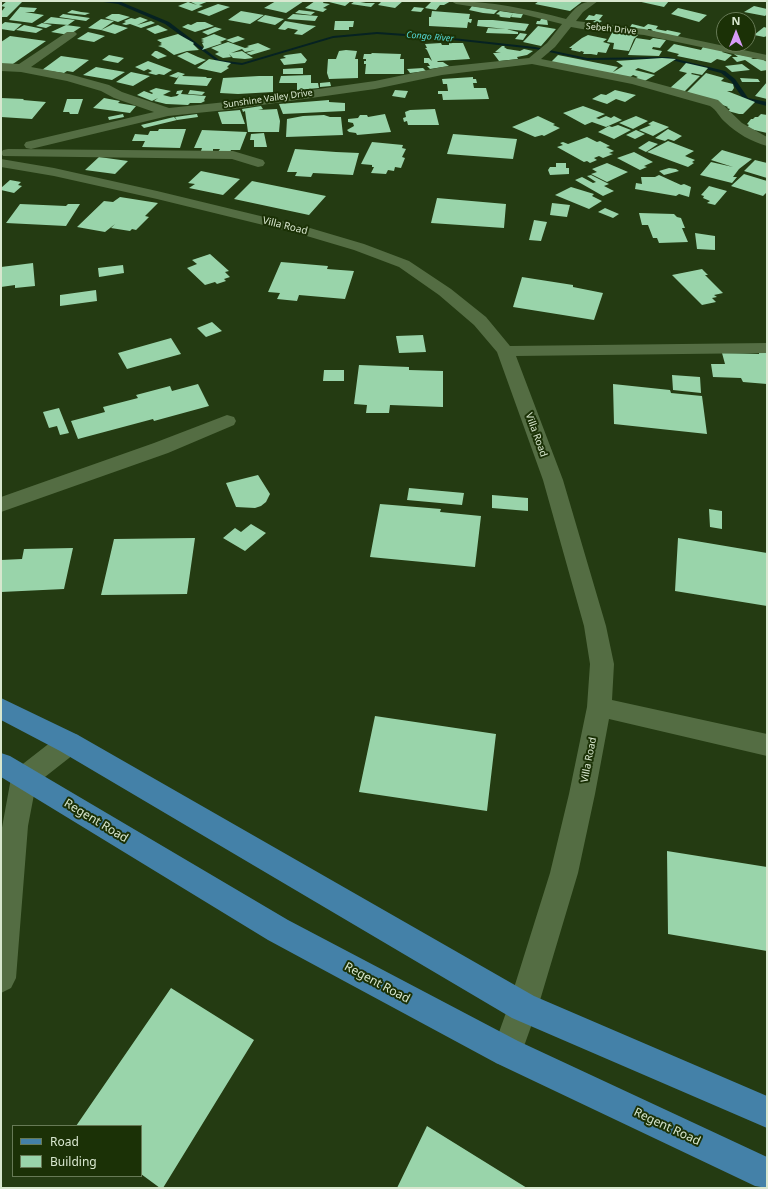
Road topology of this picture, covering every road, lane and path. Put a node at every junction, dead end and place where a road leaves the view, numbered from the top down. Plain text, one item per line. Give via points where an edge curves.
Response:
1 (456, 1) edge
2 (531, 1) edge
3 (592, 1) edge
4 (522, 11) junction
5 (567, 23) junction
6 (71, 34) dead end
7 (535, 58) junction
8 (767, 58) edge
9 (1, 67) edge
10 (21, 68) junction
11 (168, 112) junction
12 (767, 142) edge
13 (1, 152) edge
14 (1, 163) edge
15 (258, 163) dead end
16 (767, 348) edge
17 (505, 351) junction
18 (227, 421) dead end
19 (1, 505) edge
20 (599, 707) junction
21 (1, 708) edge
22 (69, 743) junction
23 (767, 745) edge
24 (13, 771) edge
25 (1, 978) edge
26 (523, 1007) junction
27 (507, 1052) junction
28 (767, 1112) edge
29 (767, 1174) edge

1 - 4 street, Sebeh Drive
2 - 4 street
3 - 5 street
4 - 5 street, Sebeh Drive
5 - 7 street via 551,45
5 - 8 street, Sebeh Drive via 658,35
6 - 10 street
7 - 11 street, Sunshine Valley Drive via 288,97
7 - 12 street via 714,103 746,133
9 - 10 street, Sunshine Valley Drive
10 - 11 street, Sunshine Valley Drive via 98,86
11 - 13 street
13 - 15 street via 234,155
14 - 17 street, Villa Road via 150,193 359,247 404,264 445,292 480,321
16 - 17 street
17 - 20 street, Villa Road via 552,480 595,626 602,664
18 - 19 street via 161,448
20 - 23 street
20 - 26 street, Villa Road via 564,873
21 - 22 main road
22 - 24 street
22 - 26 main road
24 - 25 street via 16,826
24 - 27 main road, Regent Road via 278,930
26 - 27 street, Villa Road
26 - 28 main road
27 - 29 main road, Regent Road

